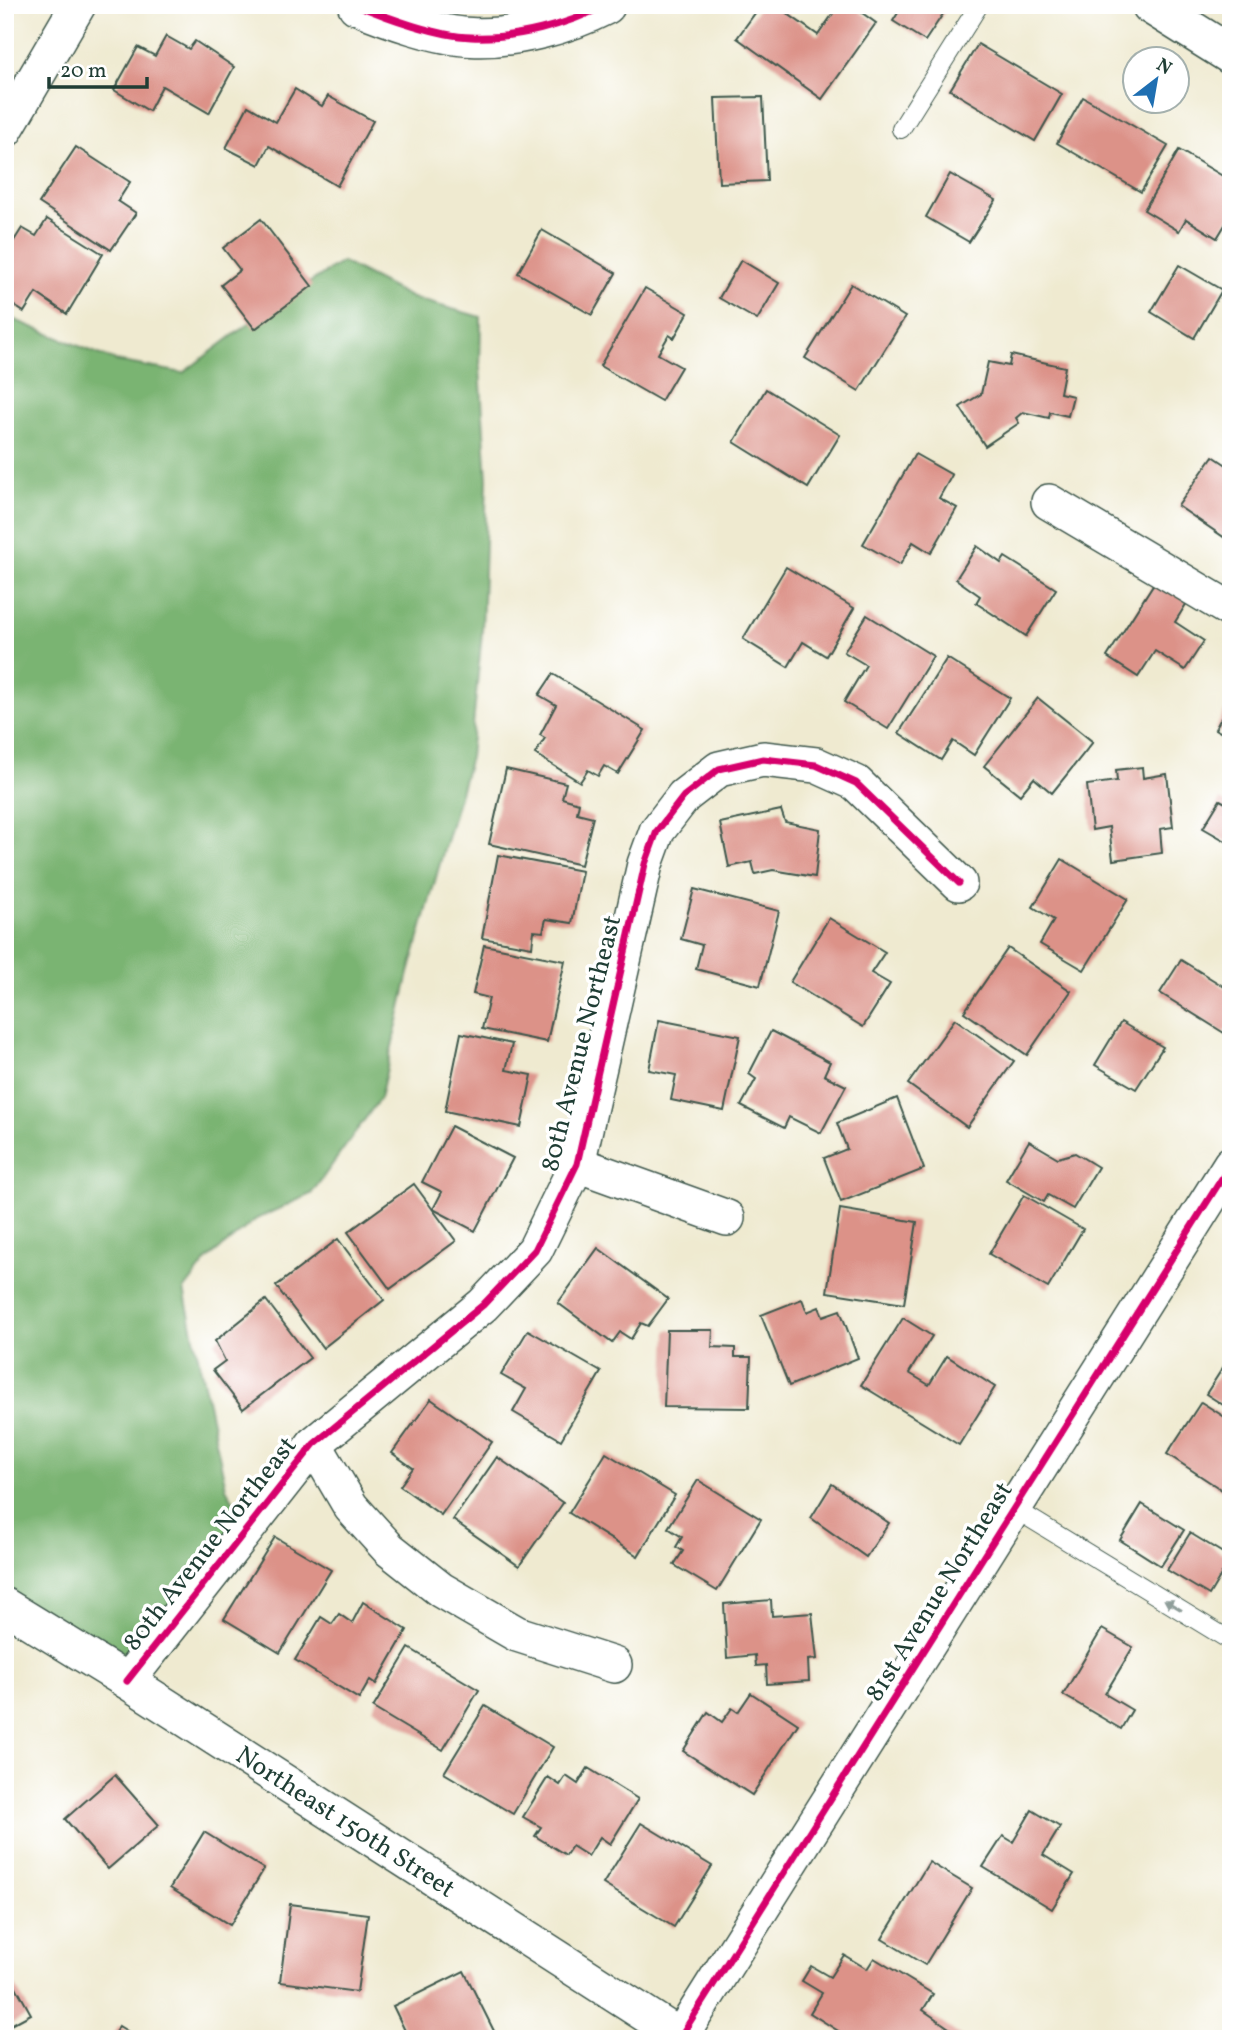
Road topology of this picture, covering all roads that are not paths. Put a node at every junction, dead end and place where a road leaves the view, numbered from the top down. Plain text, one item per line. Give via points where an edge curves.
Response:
1 (78, 5) edge
2 (357, 5) edge
3 (606, 5) edge
4 (979, 5) edge
5 (1151, 5) edge
6 (1231, 55) edge
7 (901, 129) dead end
8 (5, 130) edge
9 (1049, 502) dead end
10 (1231, 610) edge
11 (959, 883) dead end
12 (577, 1164) junction
13 (1231, 1164) edge
14 (727, 1218) dead end
15 (314, 1444) junction
16 (1015, 1509) junction
17 (5, 1606) edge
18 (1231, 1641) edge
19 (614, 1665) dead end
20 (127, 1681) junction
21 (682, 2038) edge

1 - 8 street
2 - 3 street via 391,19 470,37 527,32 581,18
4 - 7 lane
5 - 6 street
9 - 10 street
11 - 12 street, 80th Avenue Northeast via 856,783 816,765 785,761 763,759 719,769 684,796 657,831 649,853
12 - 14 street
12 - 15 street, 80th Avenue Northeast via 535,1250 483,1305
13 - 16 street, 81st Avenue Northeast
15 - 19 street via 351,1507 389,1549 441,1590 517,1634
15 - 20 street, 80th Avenue Northeast
18 -> 16 lane
16 - 21 street, 81st Avenue Northeast
17 - 20 street, Northeast 150th Street
20 - 21 street, Northeast 150th Street

